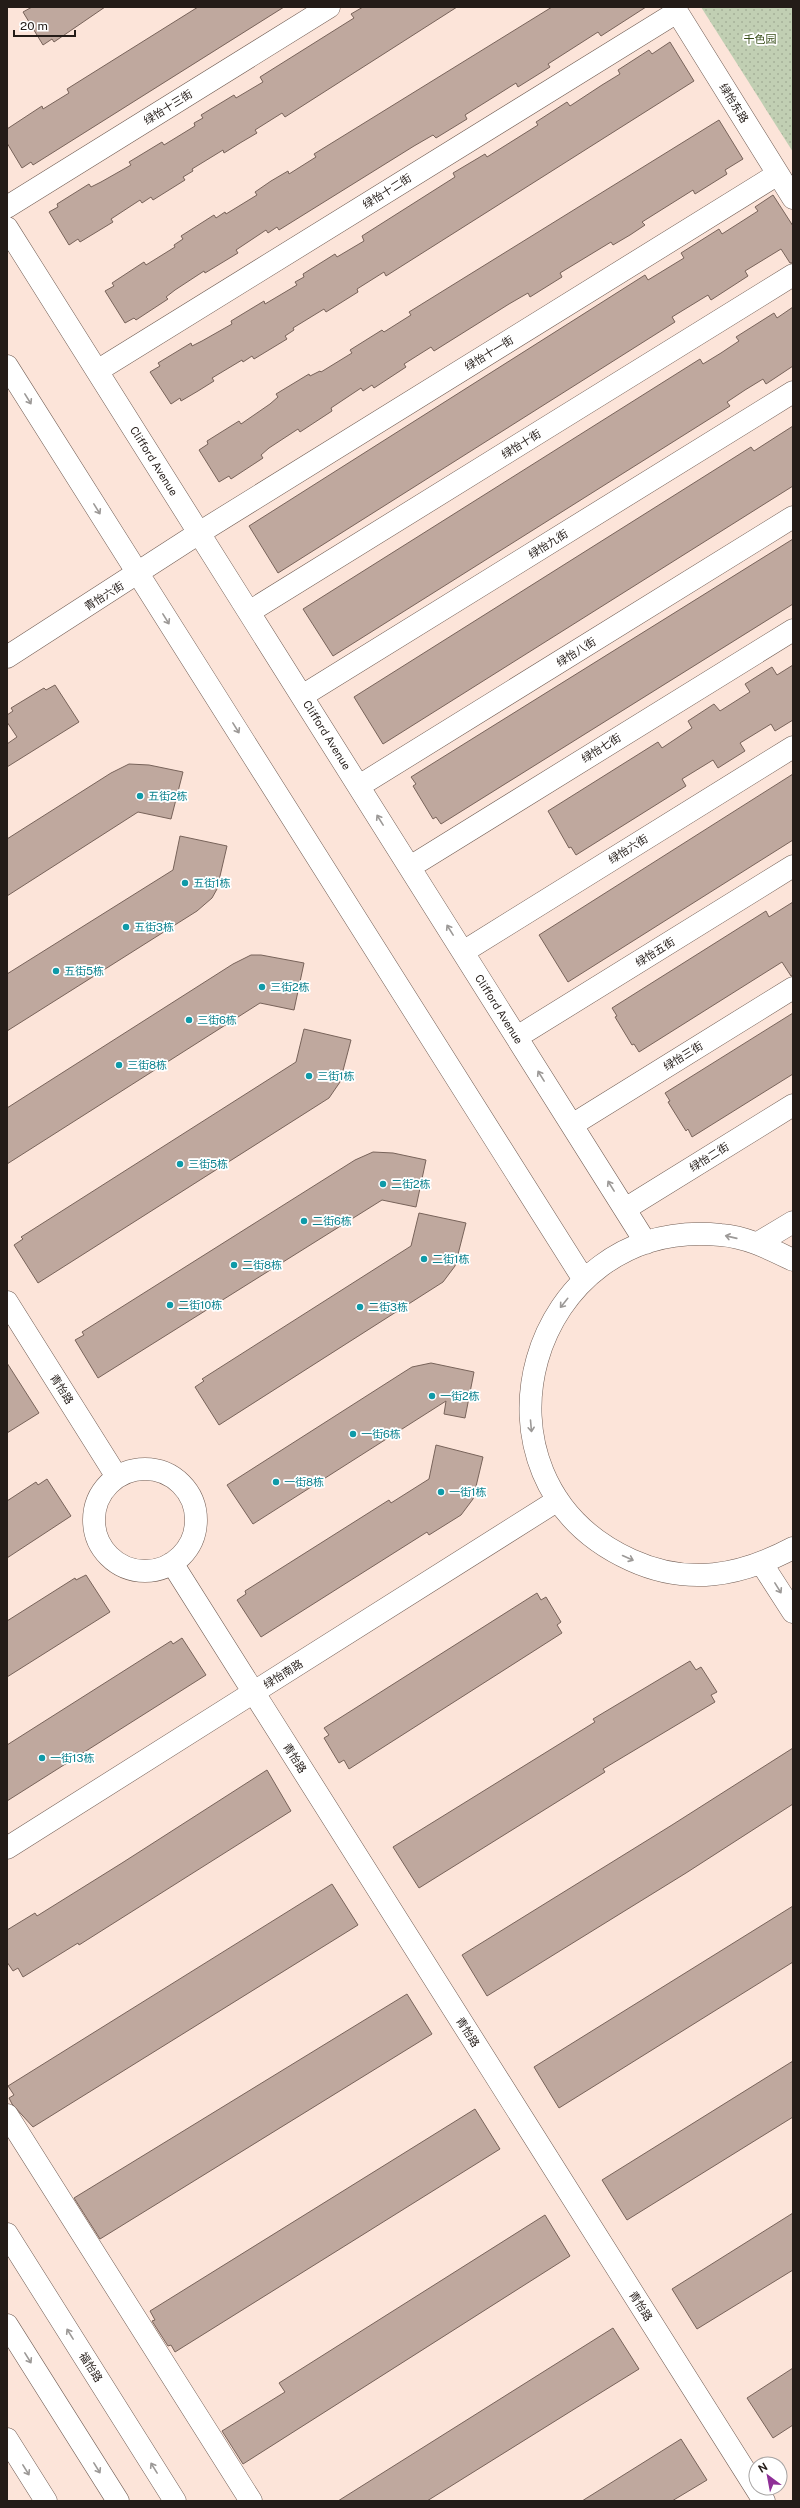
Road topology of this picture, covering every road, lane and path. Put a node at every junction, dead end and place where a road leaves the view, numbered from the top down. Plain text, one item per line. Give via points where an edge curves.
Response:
1 (329, 7) edge
2 (676, 9) edge
3 (778, 174) junction
4 (793, 198) edge
5 (7, 207) edge
6 (7, 228) edge
7 (793, 275) edge
8 (7, 366) edge
9 (97, 371) junction
10 (793, 392) edge
11 (793, 517) edge
12 (199, 533) junction
13 (138, 574) junction
14 (249, 612) junction
15 (793, 630) edge
16 (7, 657) edge
17 (302, 696) junction
18 (793, 747) edge
19 (359, 786) junction
20 (793, 866) edge
21 (410, 867) junction
22 (463, 952) junction
23 (793, 988) edge
24 (517, 1037) junction
25 (793, 1105) edge
26 (572, 1125) junction
27 (626, 1209) junction
28 (793, 1222) edge
29 (646, 1243) junction
30 (758, 1243) junction
31 (793, 1260) edge
32 (584, 1280) junction
33 (7, 1302) edge
34 (117, 1477) junction
35 (558, 1500) junction
36 (793, 1548) edge
37 (172, 1563) junction
38 (762, 1564) junction
39 (793, 1612) edge
40 (253, 1693) junction
41 (7, 1848) edge
42 (7, 2115) edge
43 (7, 2234) edge
44 (7, 2325) edge
45 (7, 2438) edge
46 (46, 2501) edge
47 (118, 2501) edge
48 (175, 2501) edge
49 (252, 2501) edge
50 (764, 2501) edge

1 - 5 street, 绿怡十三街
2 - 3 street, 绿怡东路
2 - 9 street, 绿怡十二街
3 - 4 street, 绿怡东路
3 - 12 street, 绿怡十一街
6 - 9 street, Clifford Avenue
7 - 14 street, 绿怡十街
8 -> 13 street
9 - 12 street, Clifford Avenue
10 - 17 street, 绿怡九街
11 - 19 street, 绿怡八街
12 - 13 street, 青怡六街
12 - 14 street, Clifford Avenue
13 - 16 street, 青怡六街
13 -> 32 street
14 - 17 street, Clifford Avenue
15 - 21 street, 绿怡七街
17 - 19 street, Clifford Avenue
18 - 22 street, 绿怡六街
21 -> 19 street, Clifford Avenue
20 - 24 street, 绿怡五街
22 -> 21 street, Clifford Avenue
22 - 24 street, Clifford Avenue
23 - 26 street, 绿怡三街
26 -> 24 street, Clifford Avenue
25 - 27 street, 绿怡二街
27 -> 26 street, Clifford Avenue
27 - 29 street, Clifford Avenue
28 - 30 street
30 -> 29 street via 714,1234 683,1234
29 - 32 street via 613,1258
30 - 31 street
32 -> 35 street via 561,1306 544,1336 531,1382 529,1403 532,1437 542,1470
33 - 34 street, 青怡路
34 - 37 street via 101,1495 94,1518 94,1530 105,1552 119,1564 136,1570 161,1569
34 - 37 street via 141,1469 153,1470 165,1473 184,1488 195,1510 194,1528 189,1546
35 -> 38 street via 582,1529 612,1551 646,1567 683,1575 723,1574
35 - 40 street, 绿怡南路
36 - 38 street
37 - 40 street, 青怡路
38 -> 39 street
40 - 41 street, 绿怡南路
40 - 50 street, 青怡路
42 - 49 street
48 -> 43 street, 福怡路
44 -> 47 street
45 -> 46 street

